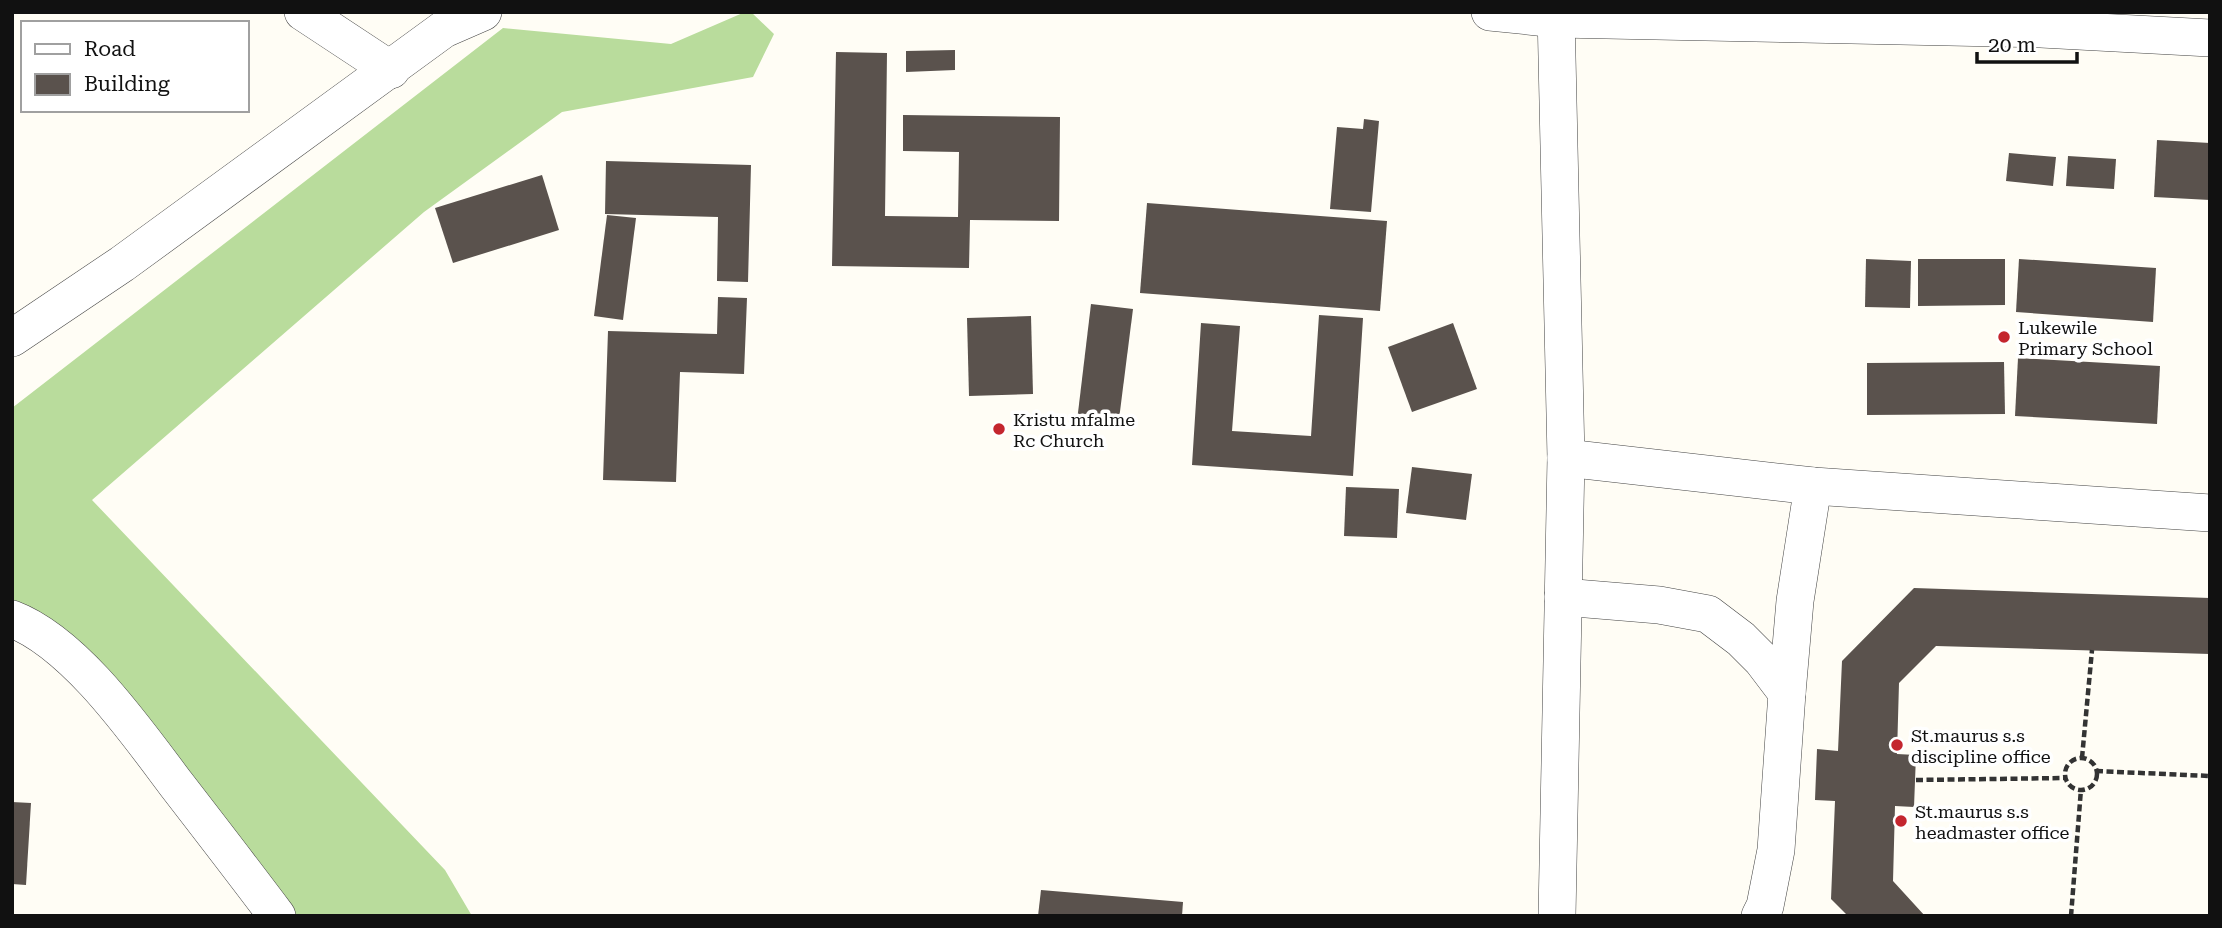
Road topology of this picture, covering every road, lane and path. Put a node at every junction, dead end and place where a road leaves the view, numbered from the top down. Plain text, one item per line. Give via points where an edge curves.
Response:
1 (483, 12) edge
2 (1490, 12) edge
3 (307, 14) edge
4 (1556, 16) edge
5 (2210, 37) edge
6 (391, 70) junction
7 (12, 338) edge
8 (1566, 458) junction
9 (1813, 486) junction
10 (2210, 513) edge
11 (1563, 597) junction
12 (12, 619) edge
13 (2092, 650) dead end
14 (1787, 693) junction
15 (2082, 758) junction
16 (2096, 771) junction
17 (2210, 776) edge
18 (2066, 778) junction
19 (1916, 780) dead end
20 (2081, 789) junction
21 (277, 916) edge
22 (1557, 916) edge
23 (1760, 916) edge
24 (2071, 916) edge

1 - 6 street via 444,29
2 - 4 street
3 - 6 street
4 - 5 street
4 - 8 street
6 - 7 street
8 - 9 street
8 - 11 street
9 - 10 street
9 - 14 street via 1795,601
11 - 14 street via 1707,614 1741,639
11 - 22 street
12 - 21 street via 58,646 115,704
13 - 15 path
14 - 23 street via 1776,850
15 - 16 path
15 - 18 path via 2068,764
16 - 17 path
16 - 20 path via 2093,784
18 - 19 path
18 - 20 path
20 - 24 path

